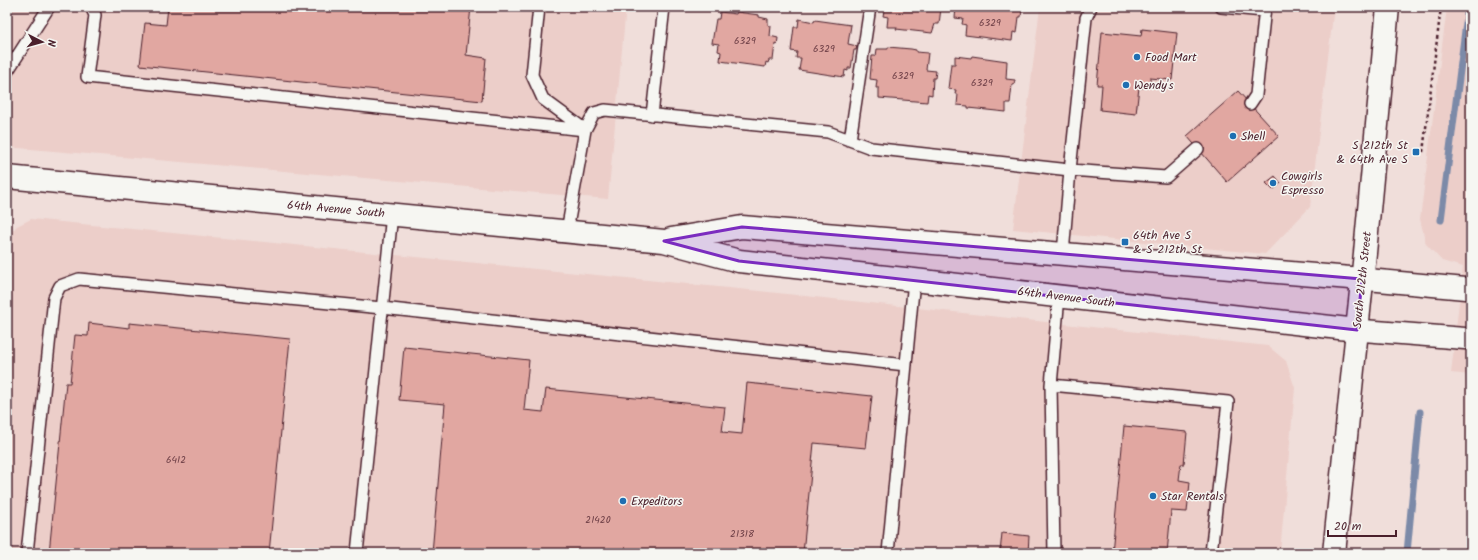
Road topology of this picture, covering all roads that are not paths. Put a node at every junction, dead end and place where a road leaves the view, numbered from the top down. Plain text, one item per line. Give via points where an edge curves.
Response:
1 (49, 7) edge
2 (91, 7) edge
3 (539, 7) edge
4 (664, 7) edge
5 (870, 7) edge
6 (1090, 7) edge
7 (1221, 7) edge
8 (1388, 7) edge
9 (1264, 9) edge
10 (7, 72) edge
11 (1250, 104) dead end
12 (652, 114) junction
13 (584, 130) junction
14 (850, 140) junction
15 (1198, 149) dead end
16 (1070, 170) junction
17 (7, 177) edge
18 (392, 214) junction
19 (567, 231) junction
20 (664, 240) junction
21 (1063, 254) junction
22 (1362, 279) junction
23 (914, 280) junction
24 (1471, 289) edge
25 (1059, 296) junction
26 (382, 308) junction
27 (1357, 330) junction
28 (1471, 339) edge
29 (906, 366) junction
30 (1051, 385) junction
31 (27, 553) edge
32 (357, 553) edge
33 (888, 553) edge
34 (1054, 553) edge
35 (1212, 553) edge
36 (1334, 553) edge

1 - 10 lane
2 - 13 lane via 95,15 87,77
3 - 13 lane via 532,75 543,99
4 - 12 lane
5 - 14 lane
6 - 16 lane via 1086,18
7 - 9 lane
8 - 22 street, South 212th Street
9 - 11 lane via 1256,95
12 - 13 lane via 604,110 594,113
12 - 14 lane via 828,132
13 - 19 lane
14 - 16 lane via 871,148
15 - 16 lane via 1166,177
16 - 21 lane
17 - 18 street, 64th Avenue South
18 - 19 street, 64th Avenue South
18 - 26 lane
19 - 20 street, 64th Avenue South
20 - 21 street, 64th Avenue South via 742,227
20 - 23 street, 64th Avenue South via 740,261
21 - 22 street, 64th Avenue South
22 - 24 street, 64th Avenue South
22 - 27 street, South 212th Street
23 - 25 street, 64th Avenue South
23 - 29 lane
25 - 27 street, 64th Avenue South
25 - 30 lane
26 - 29 lane
26 - 31 lane via 79,279 60,286 54,298
26 - 32 lane
27 - 28 street, 64th Avenue South
27 - 36 street, South 212th Street
29 - 33 lane
30 - 34 lane
30 - 35 lane via 1228,402

